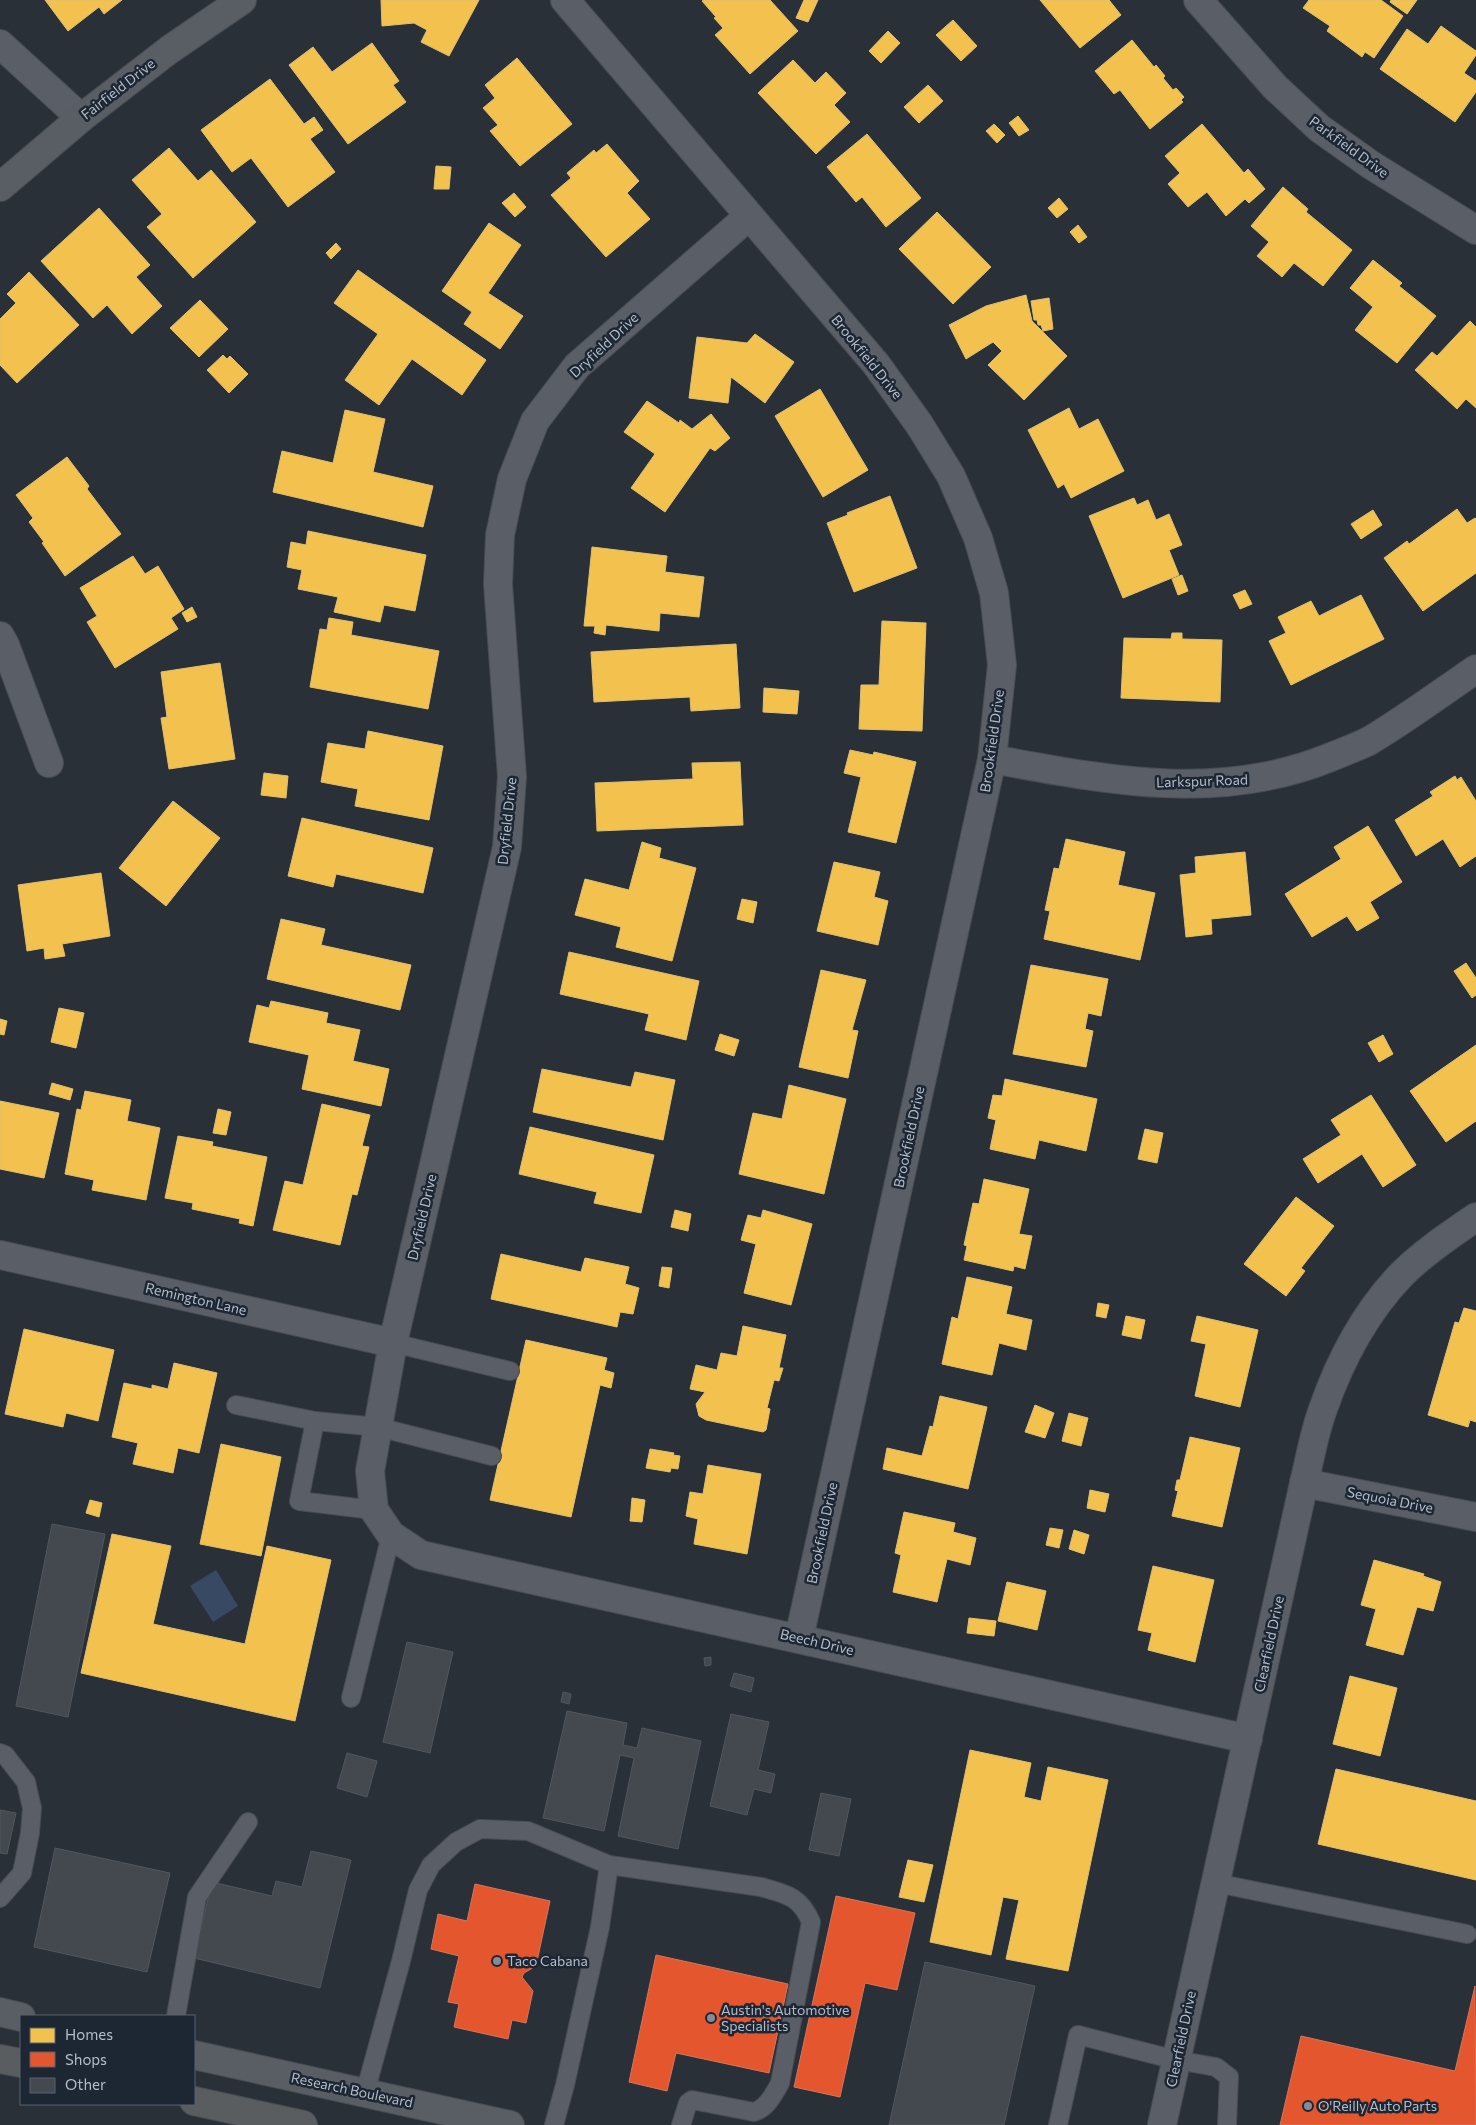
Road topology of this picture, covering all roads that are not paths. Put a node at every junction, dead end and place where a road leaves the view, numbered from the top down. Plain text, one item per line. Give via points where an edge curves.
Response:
1 (242, 0) edge
2 (565, 0) edge
3 (1198, 0) edge
4 (0, 44) edge
5 (81, 118) junction
6 (0, 187) edge
7 (749, 216) junction
8 (1476, 230) edge
9 (0, 636) edge
10 (1476, 669) edge
11 (992, 759) junction
12 (49, 763) dead end
13 (1476, 1217) edge
14 (0, 1255) edge
15 (393, 1343) junction
16 (510, 1371) dead end
17 (236, 1405) dead end
18 (315, 1421) junction
19 (378, 1427) junction
20 (492, 1456) dead end
21 (1304, 1483) junction
22 (374, 1510) junction
23 (1476, 1517) edge
24 (391, 1535) junction
25 (799, 1638) junction
26 (351, 1698) dead end
27 (1248, 1739) junction
28 (0, 1753) edge
29 (248, 1822) dead end
30 (609, 1865) junction
31 (1216, 1883) junction
32 (0, 1898) edge
33 (1467, 1934) dead end
34 (0, 2012) edge
35 (176, 2015) edge
36 (20, 2017) edge
37 (195, 2055) edge
38 (0, 2058) edge
39 (1176, 2060) junction
40 (20, 2063) edge
41 (365, 2092) junction
42 (195, 2101) edge
43 (303, 2125) edge
44 (510, 2125) edge
45 (554, 2125) edge
46 (682, 2125) edge
47 (1058, 2125) edge
48 (1162, 2125) edge
49 (1227, 2125) edge

1 - 5 main road, Fairfield Drive via 169,50
2 - 7 street, Brookfield Drive
3 - 8 street, Parkfield Drive via 1275,87 1319,128 1371,165
4 - 5 street
5 - 6 main road, Fairfield Drive
7 - 11 street, Brookfield Drive via 876,364 951,476 978,538 994,593 1002,665
7 - 15 street, Dryfield Drive via 577,366 535,421 512,479 500,535 498,584 512,776 507,847
9 - 12 street
10 - 11 street, Larkspur Road via 1368,741 1302,768 1241,781 1167,785 1083,776
11 - 25 street, Brookfield Drive
13 - 21 street, Clearfield Drive via 1437,1243 1374,1307 1345,1355 1322,1411
14 - 15 street, Remington Lane
15 - 16 lane
15 - 19 street, Dryfield Drive
17 - 18 lane
18 - 19 lane
18 - 22 lane via 299,1501
19 - 20 lane
19 - 22 street, Dryfield Drive via 370,1470
21 - 23 street, Sequoia Drive
21 - 27 street, Clearfield Drive
22 - 24 street, Dryfield Drive
24 - 25 street, Beech Drive via 421,1555
24 - 26 lane
25 - 27 street, Beech Drive
27 - 31 street, Clearfield Drive
28 - 32 lane via 26,1782 32,1808 22,1873
29 - 35 lane via 198,1898
30 - 41 lane via 528,1831 480,1829 456,1842 431,1864 418,1890 402,1961
30 - 45 lane via 600,1927
30 - 46 lane via 784,1893 792,1896 806,1910 811,1922 780,2083 775,2092 754,2112 692,2100 685,2110
31 - 33 lane
31 - 39 street, Clearfield Drive
34 - 36 main road
37 - 41 main road, Research Boulevard
38 - 40 highway
39 - 47 lane via 1078,2035
39 - 48 street, Clearfield Drive
39 - 49 lane via 1216,2067 1229,2077
41 - 44 main road, Research Boulevard
42 - 43 highway

